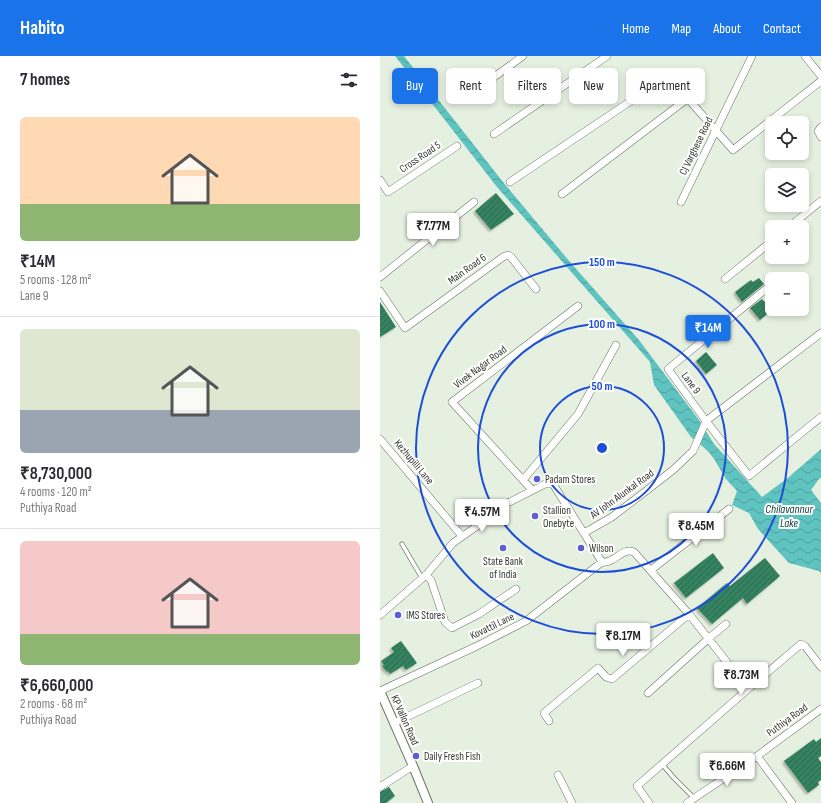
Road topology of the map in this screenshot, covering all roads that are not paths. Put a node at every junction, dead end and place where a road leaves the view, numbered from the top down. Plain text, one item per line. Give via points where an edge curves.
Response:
1 (523, 56) edge
2 (607, 56) edge
3 (752, 56) edge
4 (805, 56) edge
5 (496, 75) edge
6 (821, 76) edge
7 (821, 81) edge
8 (626, 104) edge
9 (680, 104) edge
10 (692, 104) edge
11 (821, 127) edge
12 (716, 130) junction
13 (494, 134) dead end
14 (821, 137) edge
15 (457, 146) dead end
16 (380, 180) edge
17 (510, 182) dead end
18 (562, 194) dead end
19 (821, 201) edge
20 (474, 202) dead end
21 (681, 202) dead end
22 (798, 220) edge
23 (765, 247) edge
24 (380, 278) edge
25 (725, 279) dead end
26 (536, 289) dead end
27 (765, 290) edge
28 (380, 292) edge
29 (578, 306) dead end
30 (821, 333) edge
31 (616, 345) dead end
32 (821, 417) edge
33 (706, 422) junction
34 (380, 439) edge
35 (523, 480) junction
36 (532, 490) junction
37 (729, 509) dead end
38 (584, 534) junction
39 (462, 536) junction
40 (402, 544) dead end
41 (602, 562) junction
42 (651, 570) junction
43 (424, 577) junction
44 (516, 589) dead end
45 (689, 614) junction
46 (380, 615) edge
47 (726, 624) dead end
48 (708, 639) junction
49 (821, 667) edge
50 (478, 683) dead end
51 (748, 689) junction
52 (380, 691) edge
53 (648, 693) dead end
54 (821, 709) edge
55 (549, 722) dead end
56 (394, 724) junction
57 (758, 756) junction
58 (662, 764) junction
59 (413, 766) junction
60 (558, 775) dead end
61 (380, 787) edge
62 (694, 798) junction
63 (428, 803) edge
64 (572, 803) edge
65 (649, 803) edge
66 (687, 803) edge
67 (792, 803) edge

1 - 5 street
2 - 13 street
3 - 12 street, CJ Varghese Road
4 - 6 street
7 - 12 street via 733,150
8 - 17 street
9 - 18 street
10 - 12 street
11 - 14 street via 818,131
12 - 21 street, CJ Varghese Road
15 - 16 street, Cross Road 5 via 388,192
19 - 22 street
20 - 24 street
23 - 25 street
26 - 28 street, Main Road 6 via 508,255 404,328
27 - 33 street, Lane 9 via 668,370
29 - 35 street, Vivek Nagar Road via 452,402
30 - 33 street, AV John Alunkal Road
31 - 35 street via 578,414
32 - 33 street via 749,476
33 - 38 street, AV John Alunkal Road via 693,451 673,470 612,517
34 - 39 street, Kezhupilli Lane
35 - 36 street, Vivek Nagar Road
36 - 38 street, AV John Alunkal Road via 545,484 553,484
36 - 39 street, AV John Alunkal Road via 496,509
37 - 42 street
38 - 41 street
39 - 43 street, AV John Alunkal Road
40 - 43 lane
41 - 42 street, Kovattil Lane via 606,563 632,550
41 - 52 street, Kovattil Lane via 526,621
42 - 45 street
43 - 44 street via 431,580 444,622 452,628 479,614
43 - 46 street, AV John Alunkal Road
45 - 48 street
45 - 55 street via 612,679 606,677 598,668 544,712
47 - 48 street
48 - 51 street
48 - 53 street
49 - 51 street via 801,644
50 - 56 street
51 - 58 street
52 - 56 street, KP Vallon Road
54 - 57 street, Puthiya Road
56 - 59 street, KP Vallon Road
57 - 62 street, Puthiya Road
57 - 67 street
58 - 62 lane
58 - 65 street via 637,786
59 - 61 street
59 - 63 street, KP Vallon Road
60 - 64 street
62 - 66 street, Puthiya Road

